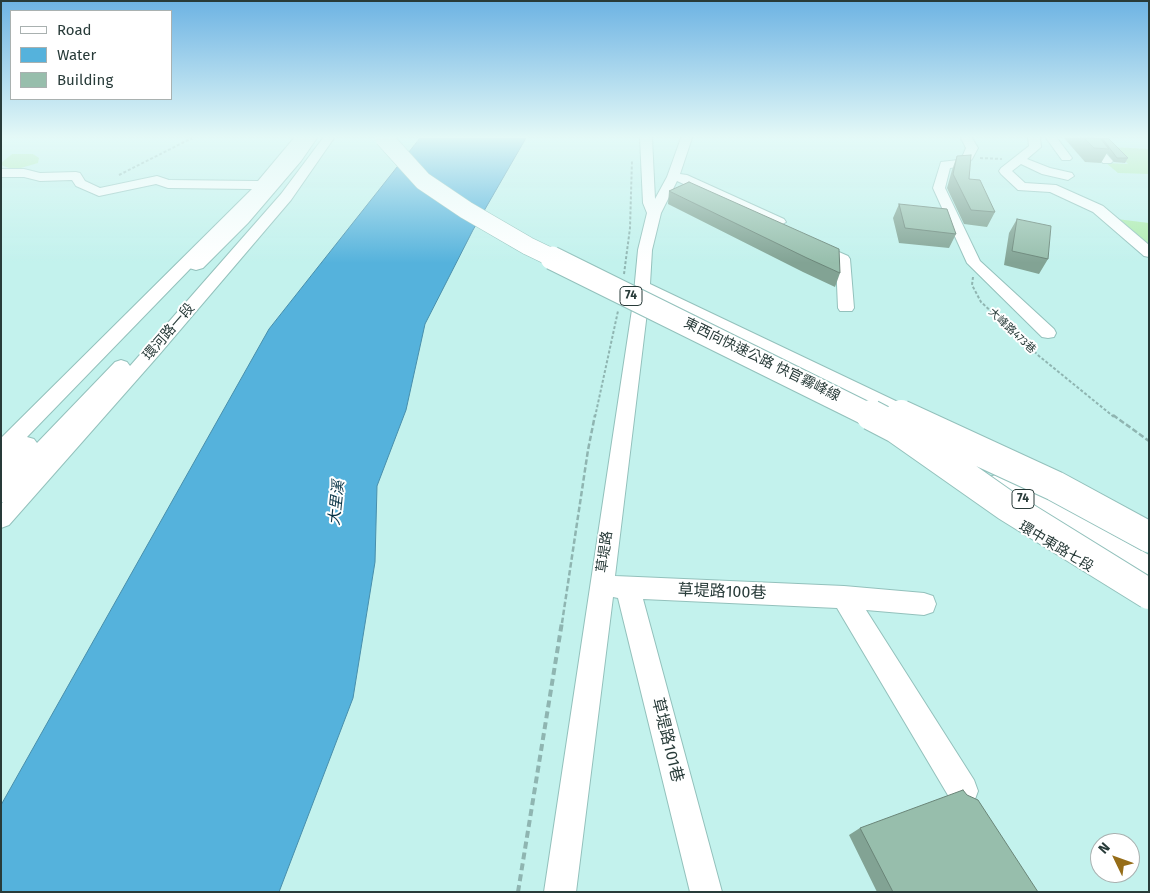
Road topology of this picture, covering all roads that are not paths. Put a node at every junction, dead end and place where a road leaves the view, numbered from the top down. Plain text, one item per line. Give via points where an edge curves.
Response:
1 (78, 180) edge
2 (266, 180) edge
3 (276, 180) edge
4 (288, 180) edge
5 (299, 180) edge
6 (423, 180) edge
7 (444, 180) edge
8 (648, 180) edge
9 (672, 180) edge
10 (676, 180) edge
11 (687, 180) edge
12 (941, 180) edge
13 (1015, 180) edge
14 (262, 185) junction
15 (248, 200) junction
16 (654, 213) junction
17 (779, 222) edge
18 (1149, 253) edge
19 (196, 264) junction
20 (631, 293) junction
21 (846, 308) dead end
22 (1048, 333) dead end
23 (902, 424) junction
24 (939, 430) junction
25 (918, 448) junction
26 (1, 451) edge
27 (1, 471) edge
28 (1, 494) edge
29 (1, 519) edge
30 (1149, 526) edge
31 (1149, 537) edge
32 (1149, 546) edge
33 (1149, 553) edge
34 (1149, 572) edge
35 (1149, 580) edge
36 (601, 585) junction
37 (628, 588) junction
38 (1149, 594) edge
39 (844, 597) junction
40 (924, 604) dead end
41 (1149, 605) edge
42 (962, 791) edge
43 (560, 892) edge
44 (706, 892) edge

1 - 14 street via 96,192 157,180 168,184
2 - 14 street, 環河路一段
3 - 19 highway
4 - 28 street, 環河路一段
5 - 29 street, 環河路一段 via 152,352
6 - 23 highway, 東西向快速公路 快官霧峰線 / 74, bridge via 466,210 528,246 784,371
7 - 23 highway, 東西向快速公路 快官霧峰線 / 74, bridge via 478,205 538,239 702,316
8 - 16 street, 草堤路 via 649,203
9 - 16 street, 草堤路
10 - 21 street via 842,258
11 - 17 street
12 - 22 street via 939,188 974,264
13 - 18 street via 1022,187 1052,188 1083,201 1111,219
14 - 15 street, 環河路一段
15 - 19 street, 環河路一段
15 - 26 street, 環河路一段
16 - 20 street, 草堤路
19 - 27 street, 環河路一段
20 - 24 street
20 - 25 street, 環中東路七段 via 894,431
20 - 36 street, 草堤路
23 - 31 highway, bridge via 1055,486
23 - 33 highway, 東西向快速公路 快官霧峰線 / 74, bridge via 1007,472
23 - 34 highway, 東西向快速公路 快官霧峰線 / 74, bridge via 985,477
23 - 38 highway, bridge via 1007,506
24 - 30 street via 1013,453
24 - 32 street
25 - 35 street, 環中東路七段
25 - 41 street, 環中東路七段 via 988,506
36 - 37 street, 草堤路100巷
36 - 43 street, 草堤路
37 - 39 street, 草堤路100巷
37 - 44 street, 草堤路101巷
39 - 40 street, 草堤路100巷
39 - 42 street

